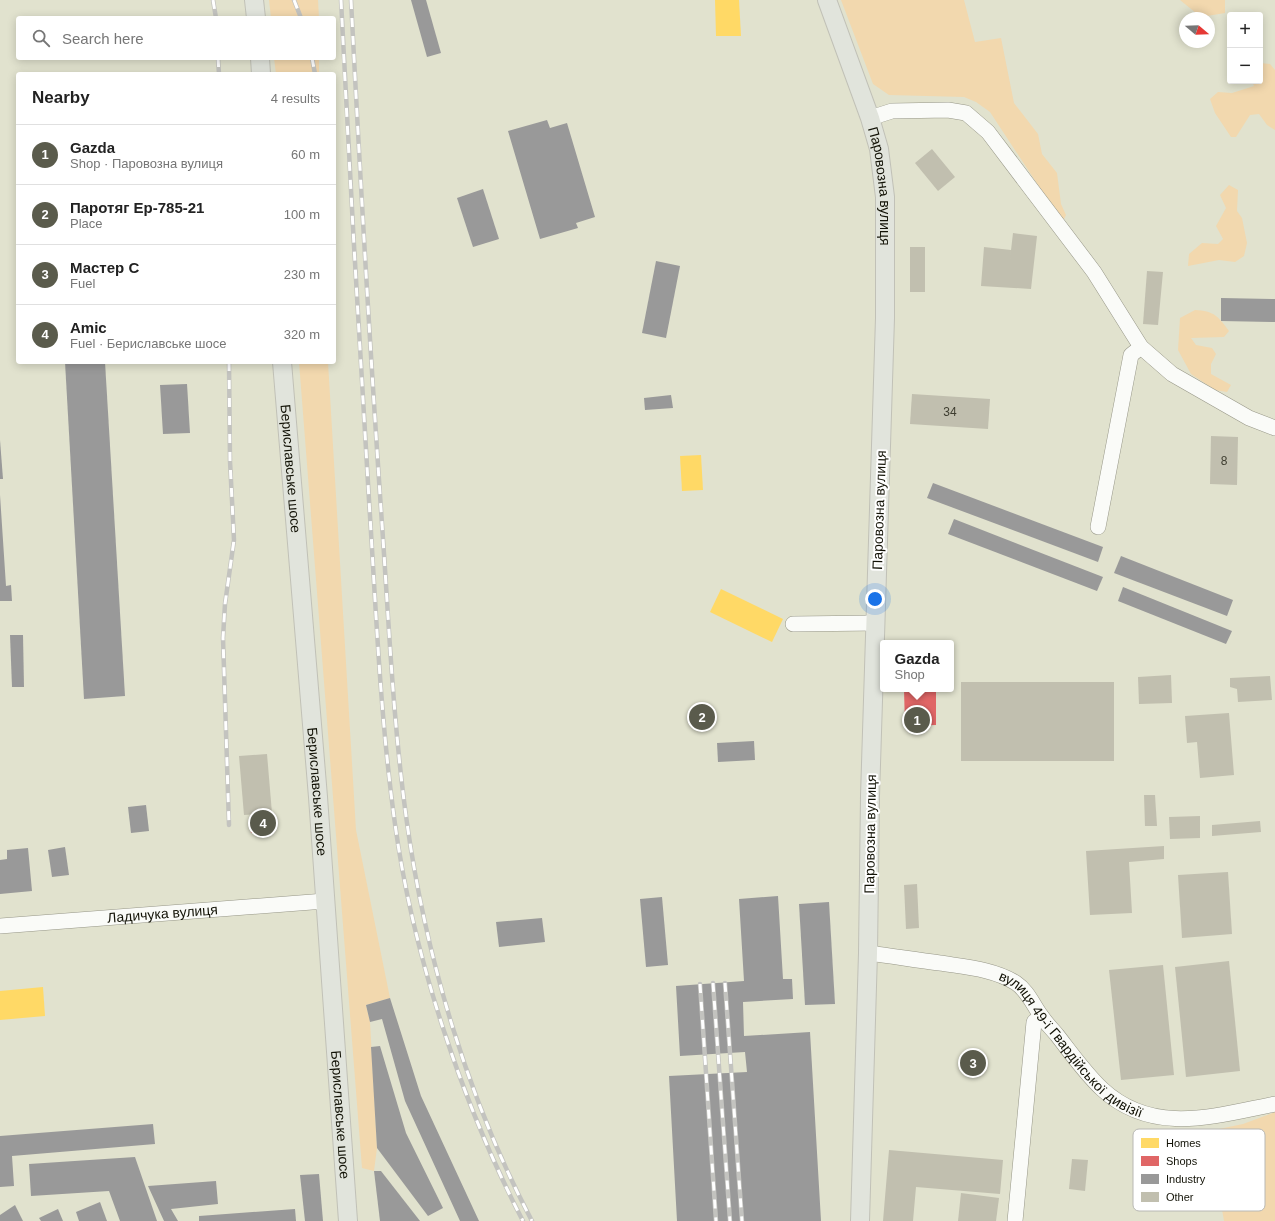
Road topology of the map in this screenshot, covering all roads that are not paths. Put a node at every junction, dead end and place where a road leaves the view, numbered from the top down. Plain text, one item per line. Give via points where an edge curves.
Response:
1 (254, 0) edge
2 (827, 0) edge
3 (256, 16) edge
4 (260, 60) edge
5 (261, 72) edge
6 (870, 118) junction
7 (1141, 347) junction
8 (282, 364) edge
9 (1275, 428) edge
10 (1098, 527) dead end
11 (876, 623) junction
12 (793, 624) dead end
13 (325, 901) junction
14 (0, 926) edge
15 (868, 953) junction
16 (1041, 1016) junction
17 (1275, 1104) edge
18 (348, 1221) edge
19 (860, 1221) edge
20 (1015, 1221) edge

1 - 3 main road
2 - 6 main road, Паровозна вулиця
4 - 5 main road
6 - 7 street via 892,111 948,110 966,113 978,122 1094,272
6 - 11 main road, Паровозна вулиця via 880,156 885,197 885,318
7 - 9 street via 1172,374 1249,418
7 - 10 street via 1131,355
8 - 13 main road, Бериславське шосе
11 - 12 street
11 - 15 main road, Паровозна вулиця
13 - 14 street, Ладичука вулиця
13 - 18 main road, Бериславське шосе
15 - 16 street, вулиця 49-ї Гвардійської дивізії via 975,968 1008,978 1026,993
15 - 19 main road, Паровозна вулиця
16 - 17 street, вулиця 49-ї Гвардійської дивізії via 1102,1088 1120,1103 1134,1110 1163,1118 1180,1119 1219,1115
16 - 20 street via 1034,1022

